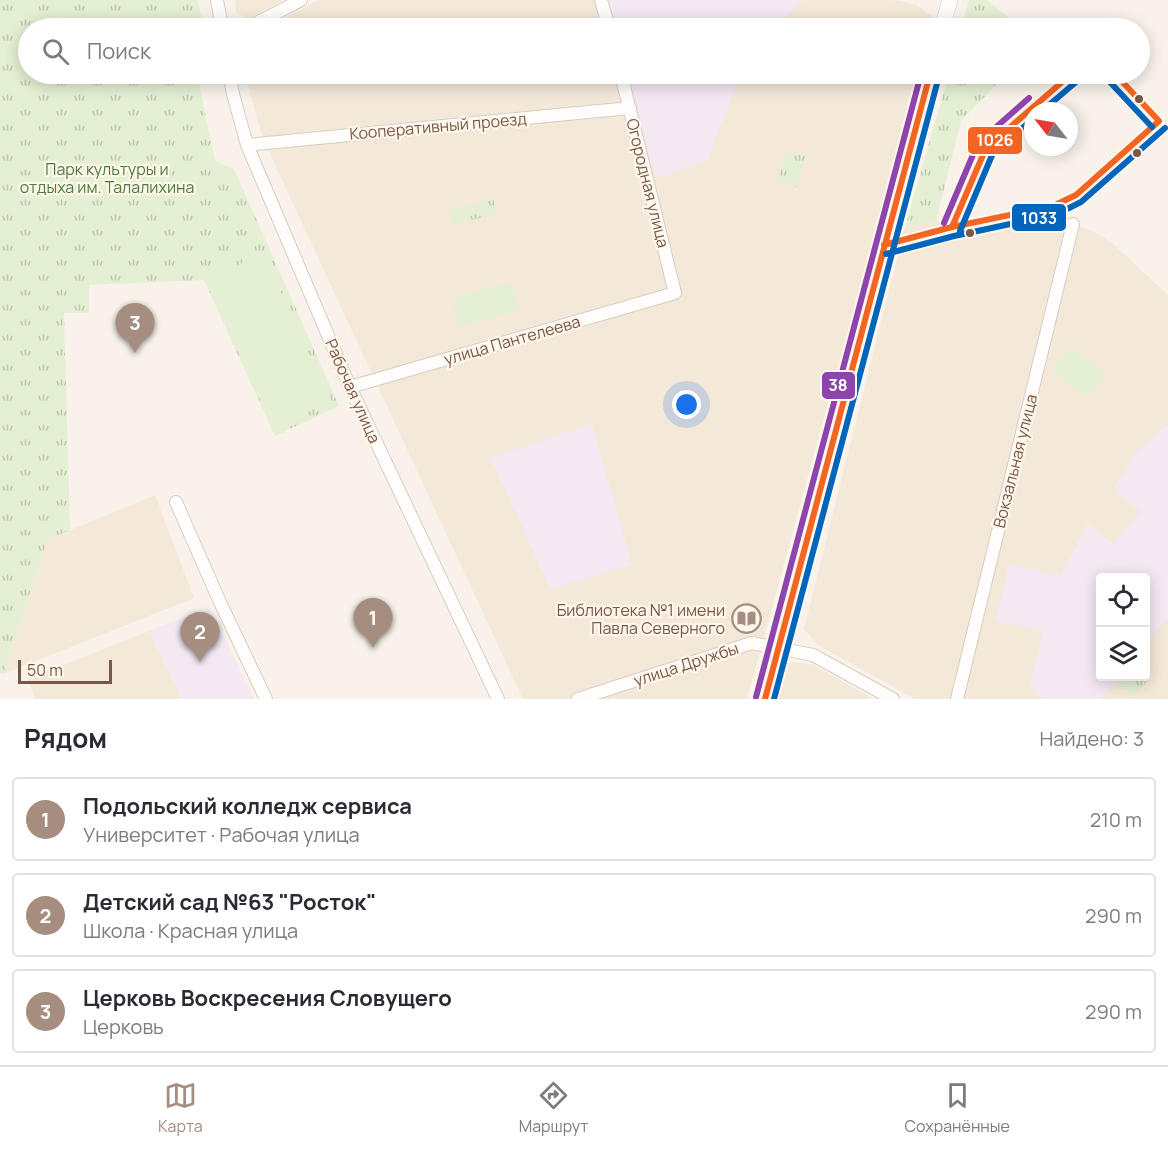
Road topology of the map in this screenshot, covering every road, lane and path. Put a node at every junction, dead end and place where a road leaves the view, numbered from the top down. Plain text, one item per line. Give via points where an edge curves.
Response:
1 (217, 0) edge
2 (301, 0) edge
3 (601, 0) edge
4 (950, 0) edge
5 (220, 18) edge
6 (267, 18) edge
7 (606, 18) edge
8 (945, 18) edge
9 (231, 84) edge
10 (624, 84) edge
11 (927, 84) edge
12 (630, 108) junction
13 (247, 145) junction
14 (1073, 224) dead end
15 (675, 293) joint
16 (350, 387) junction
17 (176, 502) dead end
18 (778, 648) junction
19 (266, 699) edge
20 (498, 699) edge
21 (578, 699) edge
22 (765, 699) edge
23 (893, 699) edge
24 (957, 699) edge

1 - 5 street
2 - 6 street
3 - 7 street
4 - 8 street
9 - 13 street, Рабочая улица
10 - 12 street, Огородная улица
11 - 18 street
12 - 13 street, Кооперативный проезд
12 - 15 street, Огородная улица
13 - 16 street, Рабочая улица
14 - 24 street, Вокзальная улица
15 - 16 street, улица Пантелеева
16 - 20 street, Рабочая улица
17 - 19 street
18 - 21 street, улица Дружбы via 752,643
18 - 22 street
18 - 23 street, улица Дружбы via 813,655

